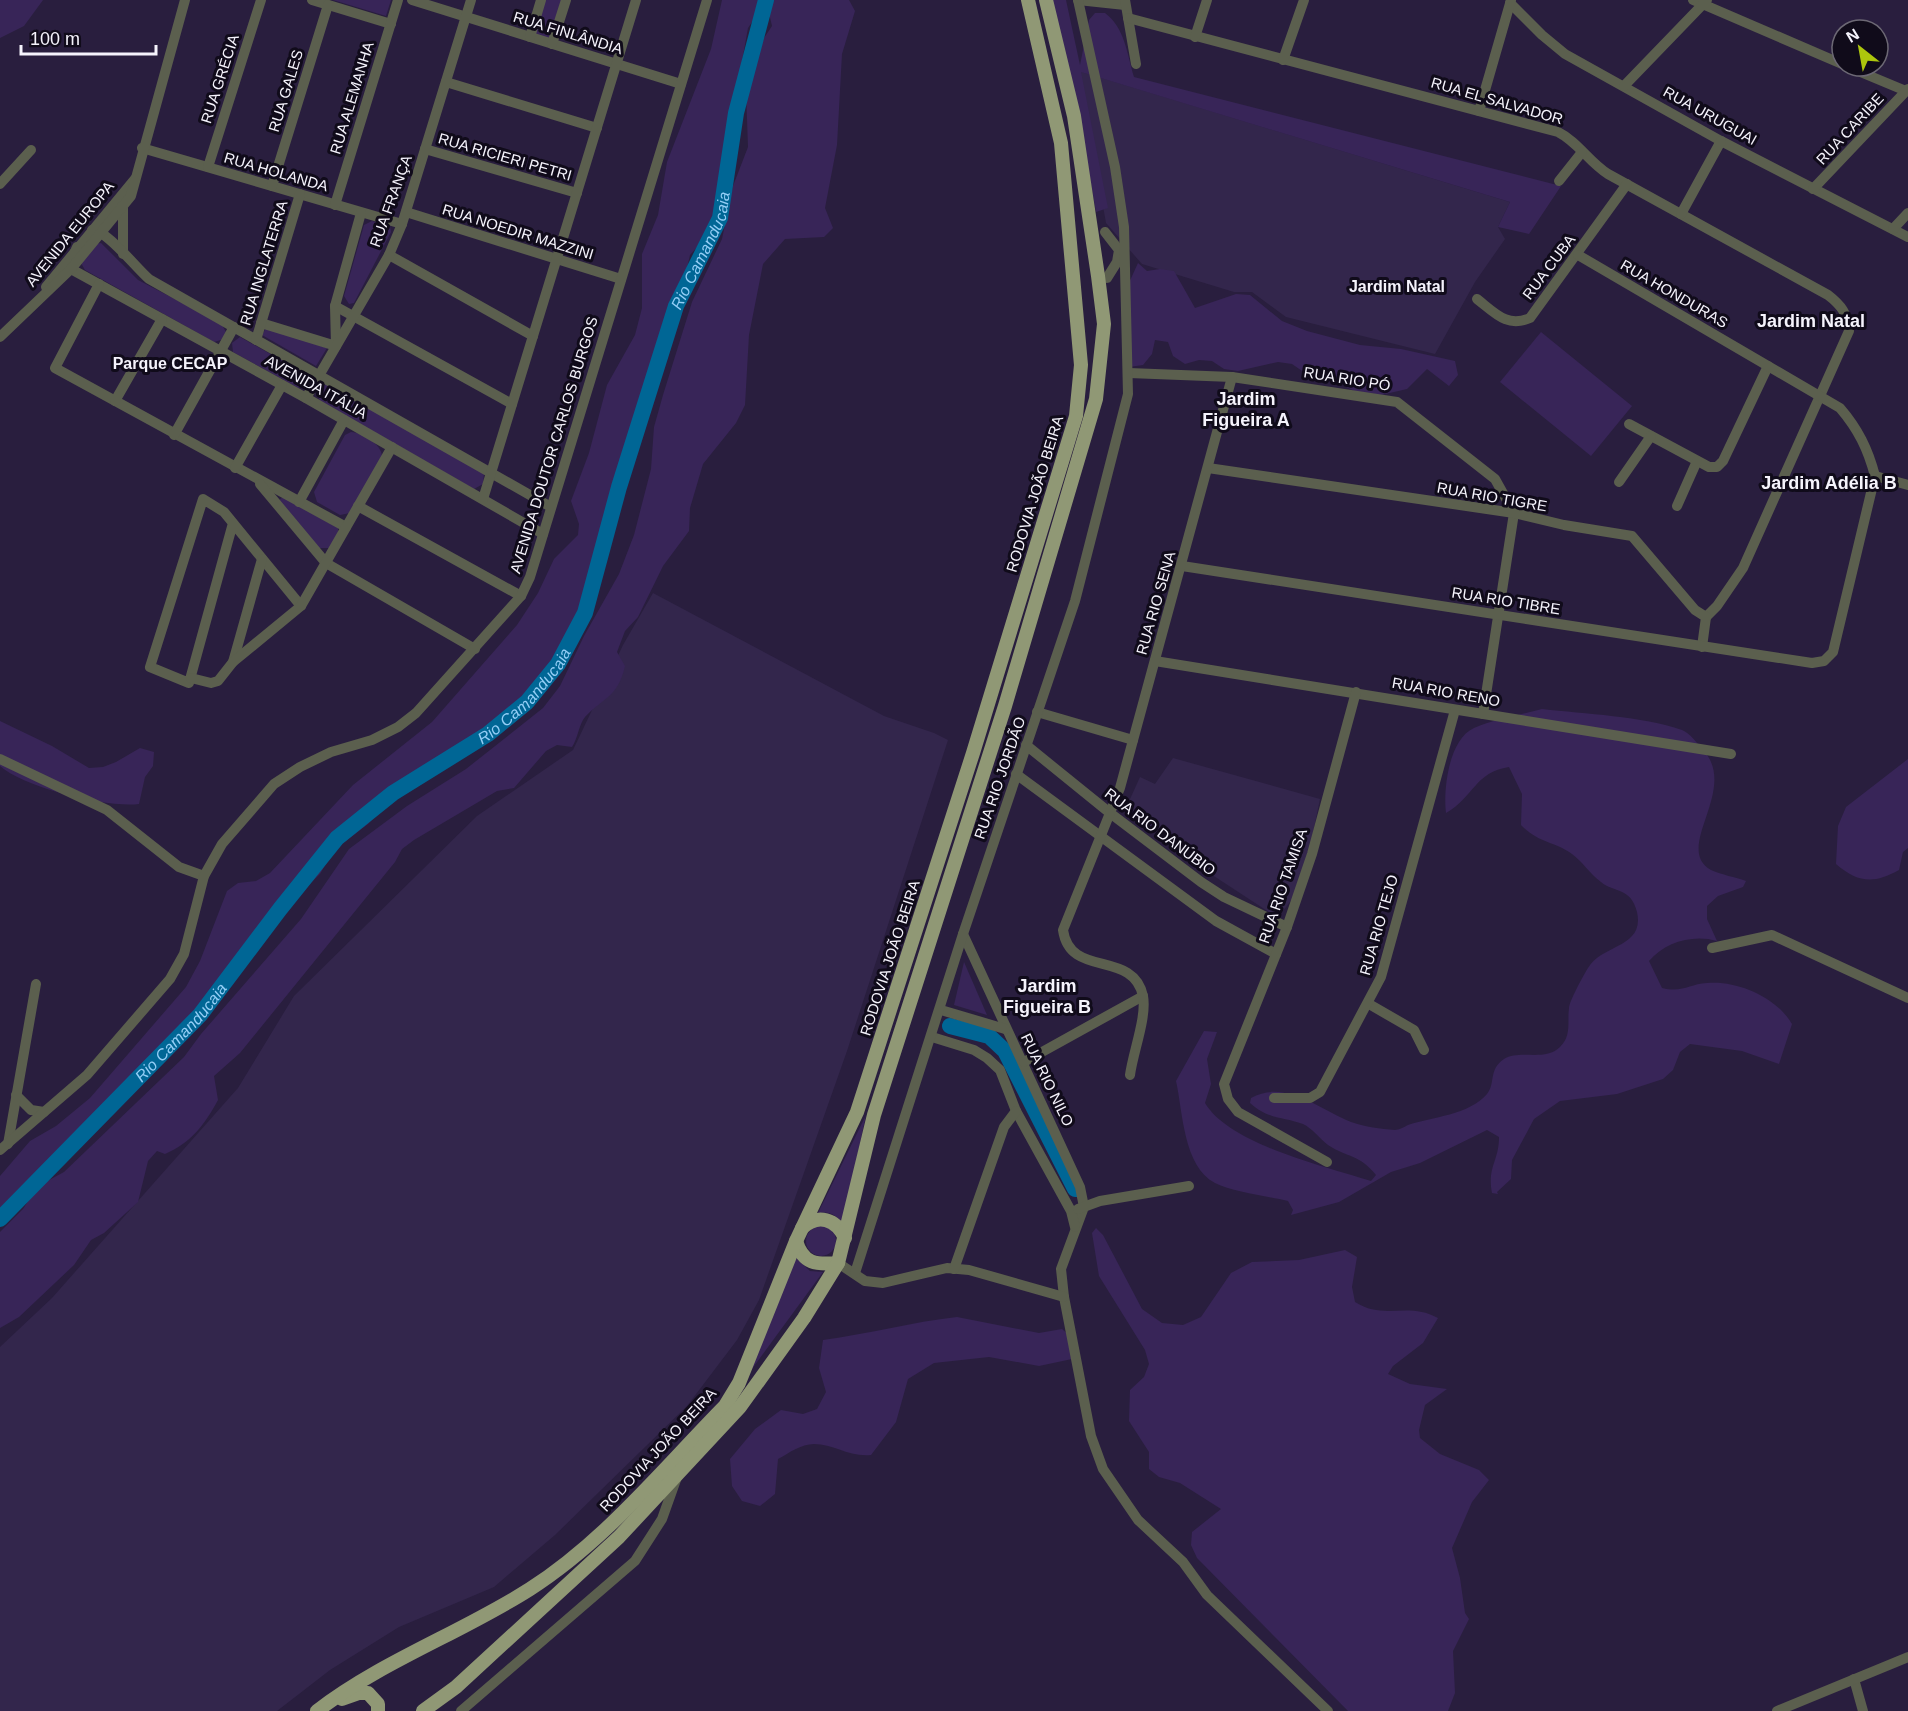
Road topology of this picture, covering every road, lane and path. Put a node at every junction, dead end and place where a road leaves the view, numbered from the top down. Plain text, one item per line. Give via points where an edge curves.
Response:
1 (185, 0) edge
2 (261, 0) edge
3 (312, 0) edge
4 (398, 0) edge
5 (412, 0) edge
6 (471, 0) edge
7 (541, 0) edge
8 (566, 0) edge
9 (636, 0) edge
10 (707, 0) edge
11 (1028, 0) edge
12 (1046, 0) edge
13 (1078, 0) edge
14 (1207, 0) edge
15 (1304, 0) edge
16 (1125, 2) edge
17 (1511, 2) edge
18 (1701, 2) edge
19 (328, 5) junction
20 (465, 17) junction
21 (1128, 18) junction
22 (390, 24) junction
23 (530, 37) junction
24 (1195, 37) junction
25 (552, 44) junction
26 (1830, 59) edge
27 (1283, 60) junction
28 (616, 64) junction
29 (1136, 64) dead end
30 (1876, 78) edge
31 (446, 82) junction
32 (681, 84) junction
33 (1624, 86) junction
34 (1907, 90) edge
35 (1479, 111) junction
36 (597, 128) junction
37 (1721, 141) junction
38 (142, 148) junction
39 (425, 149) junction
40 (31, 150) dead end
41 (1582, 152) junction
42 (208, 167) junction
43 (137, 176) junction
44 (1559, 181) dead end
45 (0, 184) edge
46 (1627, 184) junction
47 (272, 186) junction
48 (1814, 189) junction
49 (577, 193) junction
50 (300, 194) junction
51 (335, 205) junction
52 (123, 207) junction
53 (406, 212) junction
54 (361, 213) junction
55 (1908, 213) edge
56 (1681, 214) junction
57 (402, 225) junction
58 (1124, 227) junction
59 (1893, 229) junction
60 (97, 231) junction
61 (1099, 233) junction
62 (1908, 237) edge
63 (1071, 242) junction
64 (77, 247) junction
65 (123, 254) junction
66 (388, 255) junction
67 (1578, 255) junction
68 (556, 259) junction
69 (71, 269) junction
70 (1074, 270) junction
71 (1103, 277) junction
72 (621, 279) junction
73 (1126, 284) junction
74 (99, 285) junction
75 (1477, 299) dead end
76 (335, 306) junction
77 (28, 311) junction
78 (353, 316) junction
79 (162, 319) junction
80 (261, 323) junction
81 (234, 327) junction
82 (533, 336) junction
83 (0, 337) edge
84 (256, 340) junction
85 (336, 346) junction
86 (221, 351) junction
87 (1768, 366) junction
88 (1130, 373) junction
89 (319, 375) junction
90 (1232, 377) junction
91 (282, 385) junction
92 (1819, 395) junction
93 (306, 398) junction
94 (115, 401) junction
95 (512, 404) junction
96 (344, 420) junction
97 (1629, 424) dead end
98 (174, 435) junction
99 (1651, 436) junction
100 (392, 447) junction
101 (1697, 461) junction
102 (235, 468) junction
103 (1208, 468) junction
104 (491, 473) junction
105 (1875, 476) junction
106 (256, 480) junction
107 (1619, 482) dead end
108 (1908, 485) edge
109 (483, 498) junction
110 (299, 502) junction
111 (358, 506) junction
112 (1677, 506) dead end
113 (551, 507) junction
114 (1514, 513) junction
115 (233, 523) junction
116 (346, 527) junction
117 (543, 534) junction
118 (262, 560) junction
119 (326, 563) junction
120 (1182, 566) junction
121 (521, 596) junction
122 (301, 606) junction
123 (1498, 615) junction
124 (1706, 617) junction
125 (1702, 647) junction
126 (475, 649) junction
127 (1155, 661) junction
128 (233, 662) junction
129 (190, 678) junction
130 (1356, 692) junction
131 (1455, 710) junction
132 (1037, 712) junction
133 (1483, 714) junction
134 (1133, 740) junction
135 (1026, 744) junction
136 (1731, 754) dead end
137 (0, 759) edge
138 (1016, 774) junction
139 (1110, 813) junction
140 (1100, 834) junction
141 (204, 876) junction
142 (1287, 927) junction
143 (963, 934) junction
144 (1712, 948) dead end
145 (1276, 954) junction
146 (36, 984) dead end
147 (1143, 996) junction
148 (1908, 998) edge
149 (1369, 1004) junction
150 (941, 1010) junction
151 (1005, 1029) junction
152 (932, 1037) junction
153 (1424, 1050) dead end
154 (1024, 1062) junction
155 (1130, 1074) dead end
156 (16, 1095) junction
157 (1274, 1098) dead end
158 (1016, 1111) junction
159 (44, 1112) junction
160 (4, 1147) edge
161 (1327, 1162) dead end
162 (1189, 1186) dead end
163 (1084, 1207) junction
164 (1071, 1211) junction
165 (1076, 1227) junction
166 (799, 1234) junction
167 (845, 1238) junction
168 (838, 1263) junction
169 (954, 1269) junction
170 (855, 1273) junction
171 (1064, 1297) junction
172 (679, 1472) junction
173 (1908, 1657) edge
174 (1854, 1679) junction
175 (319, 1709) edge
176 (378, 1711) edge
177 (423, 1711) edge
178 (461, 1711) edge
179 (1328, 1711) edge
180 (1777, 1711) edge
181 (1863, 1711) edge

1 - 38 street, AVENIDA EUROPA
2 - 42 street, RUA GRÉCIA
3 - 19 street
4 - 22 street, RUA ALEMANHA
5 - 20 street, RUA FINLÂNDIA
6 - 20 street, RUA FRANÇA
7 - 23 street
8 - 25 street
9 - 28 street
10 - 32 street, AVENIDA DOUTOR CARLOS BURGOS
11 - 63 main road, RODOVIA JOÃO BEIRA via 1057,117
12 - 61 main road, RODOVIA JOÃO BEIRA
13 - 16 street
13 - 58 street, RUA RIO JORDÃO via 1115,167
14 - 24 street
15 - 27 street
16 - 21 street
17 - 33 street, RUA URUGUAI via 1565,54
17 - 35 street
18 - 26 street
18 - 33 street
19 - 22 street
19 - 47 street, RUA GALES
20 - 23 street, RUA FINLÂNDIA
20 - 31 street, RUA FRANÇA
21 - 24 street, RUA EL SALVADOR
21 - 29 street
22 - 51 street, RUA ALEMANHA
23 - 25 street, RUA FINLÂNDIA
24 - 27 street, RUA EL SALVADOR
25 - 28 street, RUA FINLÂNDIA
27 - 35 street, RUA EL SALVADOR
28 - 32 street, RUA FINLÂNDIA
28 - 36 street
30 - 34 street
31 - 36 street
31 - 39 street, RUA FRANÇA
32 - 72 street, AVENIDA DOUTOR CARLOS BURGOS
33 - 37 street, RUA URUGUAI
34 - 48 street, RUA CARIBE
35 - 41 street, RUA EL SALVADOR via 1558,132
36 - 49 street
37 - 48 street, RUA URUGUAI
37 - 56 street
38 - 42 street, RUA HOLANDA
38 - 43 street, AVENIDA EUROPA
39 - 49 street, RUA RICIERI PETRI
39 - 53 street, RUA FRANÇA
40 - 45 street
41 - 44 street
41 - 46 street, RUA EL SALVADOR via 1594,165
42 - 47 street, RUA HOLANDA
43 - 52 street, AVENIDA EUROPA
43 - 60 street, AVENIDA EUROPA
46 - 56 street, RUA EL SALVADOR
46 - 67 street, RUA CUBA
47 - 50 street, RUA HOLANDA
48 - 59 street, RUA URUGUAI
49 - 68 street
50 - 51 street, RUA HOLANDA
50 - 80 street, RUA INGLATERRA
51 - 54 street, RUA HOLANDA
52 - 60 street, AVENIDA EUROPA
52 - 65 street
53 - 57 street, RUA FRANÇA
53 - 68 street, RUA NOEDIR MAZZINI
54 - 57 street, RUA HOLANDA
54 - 76 street
55 - 59 street
56 - 92 street, RUA EL SALVADOR via 1840,304 1848,317 1849,331
57 - 66 street, RUA FRANÇA
58 - 61 street
58 - 73 street, RUA RIO JORDÃO
59 - 62 street, RUA URUGUAI
60 - 64 street, AVENIDA EUROPA
60 - 65 street, AVENIDA ITÁLIA
60 - 69 street, AVENIDA EUROPA
61 - 63 main road
61 - 71 main road, RODOVIA JOÃO BEIRA
61 - 71 street via 1119,250 1117,262
63 - 70 main road, RODOVIA JOÃO BEIRA
64 - 69 street
64 - 77 street, AVENIDA EUROPA
65 - 81 street, AVENIDA ITÁLIA via 149,279
66 - 78 street, RUA FRANÇA
66 - 82 street
67 - 75 street, RUA CUBA via 1530,318 1518,323 1505,321
67 - 87 street, RUA HONDURAS
68 - 72 street, RUA NOEDIR MAZZINI
68 - 82 street
69 - 74 street, AVENIDA ITÁLIA
69 - 77 street, AVENIDA EUROPA
70 - 71 main road
70 - 166 main road, RODOVIA JOÃO BEIRA via 1081,365 1076,416 857,1112
71 - 73 street
71 - 167 main road, RODOVIA JOÃO BEIRA via 1104,324 1096,399 1005,706 874,1115
72 - 113 street, AVENIDA DOUTOR CARLOS BURGOS
73 - 88 street, RUA RIO JORDÃO
74 - 79 street, AVENIDA ITÁLIA
74 - 94 street via 55,368
76 - 78 street
76 - 85 street
77 - 83 street, AVENIDA EUROPA
78 - 85 street, RUA FRANÇA
78 - 95 street
79 - 86 street, AVENIDA ITÁLIA
79 - 94 street
80 - 84 street, RUA INGLATERRA
80 - 85 street
81 - 84 street, AVENIDA ITÁLIA
81 - 86 street
82 - 95 street
84 - 89 street, AVENIDA ITÁLIA
85 - 89 street, RUA FRANÇA
86 - 91 street, AVENIDA ITÁLIA
86 - 98 street
87 - 92 street, RUA HONDURAS
87 - 101 street via 1723,461 1717,467
88 - 90 street, RUA RIO PÓ
88 - 132 street, RUA RIO JORDÃO via 1075,601
89 - 93 street, RUA FRANÇA
89 - 104 street, AVENIDA ITÁLIA
90 - 103 street, RUA RIO SENA
90 - 114 street, RUA RIO PÓ via 1397,402 1495,479
91 - 93 street, AVENIDA ITÁLIA
91 - 102 street
92 - 105 street, RUA HONDURAS via 1840,408 1855,425 1869,450
92 - 124 street via 1743,568
93 - 96 street, AVENIDA ITÁLIA
94 - 98 street
95 - 104 street
96 - 100 street, AVENIDA ITÁLIA
96 - 110 street
97 - 99 street
98 - 102 street
99 - 101 street
99 - 107 street
100 - 109 street, AVENIDA ITÁLIA
100 - 111 street
101 - 112 street
102 - 106 street
103 - 114 street, RUA RIO TIGRE
103 - 120 street, RUA RIO SENA
104 - 109 street
104 - 113 street, AVENIDA ITÁLIA
105 - 108 street
105 - 125 street, RUA RIO TIBRE via 1833,652 1824,661 1812,663
106 - 110 street
106 - 119 street
109 - 117 street, AVENIDA ITÁLIA
110 - 116 street
111 - 116 street
111 - 121 street
113 - 117 street, AVENIDA DOUTOR CARLOS BURGOS
114 - 123 street
114 - 124 street, RUA RIO TIGRE via 1632,536 1695,610
115 - 118 street
115 - 129 street
115 - 129 street via 203,499 150,667 189,683
116 - 119 street
117 - 121 street, AVENIDA DOUTOR CARLOS BURGOS
118 - 122 street
118 - 128 street
119 - 122 street
119 - 126 street
120 - 123 street, RUA RIO TIBRE
120 - 127 street, RUA RIO SENA
121 - 126 street, AVENIDA DOUTOR CARLOS BURGOS
122 - 128 street
123 - 125 street, RUA RIO TIBRE
123 - 133 street
124 - 125 street
126 - 141 street, AVENIDA DOUTOR CARLOS BURGOS via 398,727 332,752 274,784 222,844
127 - 130 street, RUA RIO RENO
127 - 134 street, RUA RIO SENA
128 - 129 street via 218,681
130 - 131 street, RUA RIO RENO
130 - 142 street, RUA RIO TAMISA via 1312,854
131 - 133 street, RUA RIO RENO
131 - 149 street, RUA RIO TEJO via 1381,977
132 - 134 street
132 - 135 street, RUA RIO JORDÃO
133 - 136 street, RUA RIO RENO
134 - 139 street, RUA RIO SENA
135 - 138 street, RUA RIO JORDÃO
135 - 139 street, RUA RIO DANÚBIO
137 - 141 street via 107,810 179,867
138 - 140 street
138 - 143 street, RUA RIO JORDÃO
139 - 140 street, RUA RIO SENA
139 - 142 street, RUA RIO DANÚBIO via 1216,892
140 - 145 street via 1216,921
140 - 147 street, RUA RIO SENA via 1063,930 1065,944 1077,956 1126,973
141 - 159 street, AVENIDA DOUTOR CARLOS BURGOS via 187,945 170,979 87,1075
142 - 145 street, RUA RIO TAMISA
143 - 150 street, RUA RIO JORDÃO
143 - 151 street
144 - 148 street via 1772,935
145 - 161 street, RUA RIO TAMISA via 1224,1084 1228,1100 1238,1112
146 - 156 street
147 - 154 street
147 - 155 street
149 - 153 street via 1414,1030
149 - 157 street, RUA RIO TEJO via 1320,1092 1310,1098
150 - 151 street, RUA RIO NILO
150 - 152 street, RUA RIO JORDÃO
151 - 154 street, RUA RIO NILO
152 - 158 street via 987,1058 1000,1070
152 - 170 street, RUA RIO JORDÃO
154 - 163 street, RUA RIO NILO via 1080,1187
156 - 159 street via 31,1110
156 - 160 street
158 - 164 street
158 - 169 street via 1004,1127
159 - 160 street, AVENIDA DOUTOR CARLOS BURGOS
162 - 163 street
163 - 164 street
163 - 165 street
164 - 165 street
165 - 171 street via 1061,1269
166 - 167 main road via 816,1219 826,1219 835,1223
166 - 168 main road via 803,1257 810,1263
166 - 175 main road, RODOVIA JOÃO BEIRA via 739,1383 724,1406 610,1525 531,1589 362,1680
167 - 168 main road, RODOVIA JOÃO BEIRA
168 - 170 street
168 - 172 main road, RODOVIA JOÃO BEIRA via 740,1407
169 - 170 street via 883,1283 864,1281
169 - 171 street
171 - 179 street via 1091,1436 1103,1469 1119,1495 1138,1520 1183,1562 1207,1595
172 - 177 main road, RODOVIA JOÃO BEIRA via 619,1537 456,1687
172 - 178 street via 662,1519 635,1561
173 - 174 street
174 - 180 street
174 - 181 street
175 - 176 main road via 364,1693 375,1700

